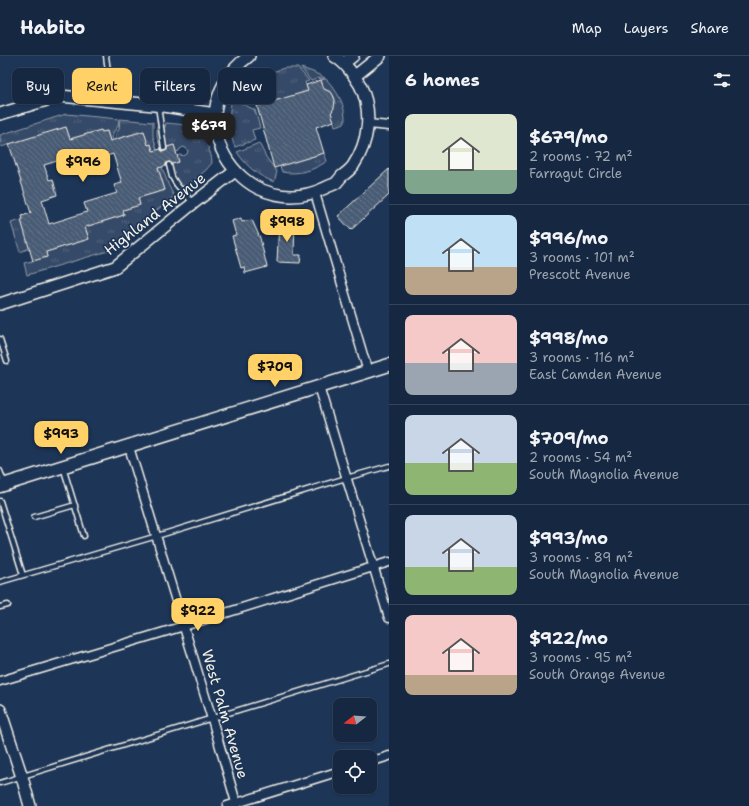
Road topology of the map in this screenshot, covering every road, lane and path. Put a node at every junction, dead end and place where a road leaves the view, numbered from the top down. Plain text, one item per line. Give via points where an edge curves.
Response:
1 (106, 56) edge
2 (249, 56) edge
3 (334, 56) edge
4 (353, 56) edge
5 (380, 56) edge
6 (344, 63) junction
7 (108, 68) edge
8 (355, 76) junction
9 (72, 97) edge
10 (132, 103) edge
11 (161, 106) junction
12 (0, 114) edge
13 (215, 114) junction
14 (368, 124) junction
15 (389, 126) edge
16 (164, 148) dead end
17 (169, 165) dead end
18 (235, 171) junction
19 (315, 193) junction
20 (193, 203) junction
21 (0, 304) edge
22 (0, 339) edge
23 (7, 361) dead end
24 (389, 366) edge
25 (368, 372) junction
26 (319, 387) junction
27 (129, 447) junction
28 (389, 466) edge
29 (63, 467) junction
30 (0, 471) edge
31 (346, 478) junction
32 (3, 486) edge
33 (0, 501) edge
34 (75, 504) junction
35 (34, 517) dead end
36 (84, 536) dead end
37 (157, 536) junction
38 (389, 562) edge
39 (374, 567) junction
40 (23, 575) junction
41 (0, 582) edge
42 (8, 604) dead end
43 (0, 607) edge
44 (389, 618) edge
45 (184, 626) junction
46 (389, 664) edge
47 (0, 681) edge
48 (0, 710) edge
49 (212, 719) junction
50 (389, 756) edge
51 (377, 760) edge
52 (333, 773) edge
53 (22, 777) junction
54 (0, 784) edge
55 (237, 805) edge
56 (30, 806) edge
57 (227, 806) edge

1 - 7 lane
2 - 13 street via 228,76 220,91
3 - 6 street
4 - 6 street
5 - 8 street
6 - 8 street
8 - 14 street via 363,91
9 - 12 street via 60,96
10 - 11 street
11 - 13 street
11 - 16 lane
13 - 18 street via 217,136 225,157
14 - 15 street
14 - 19 street via 363,147 352,167 336,183
17 - 20 lane via 176,185
18 - 19 street via 251,185 272,194 294,197
18 - 20 street, Highland Avenue
19 - 25 street
20 - 21 street, Highland Avenue via 115,267
22 - 23 lane
24 - 25 main road
25 - 26 main road
26 - 27 main road
26 - 31 street
27 - 29 main road
27 - 37 street, West Palm Avenue
28 - 31 lane
29 - 32 main road
29 - 34 lane
30 - 32 lane
31 - 37 lane
31 - 39 street
33 - 40 lane
34 - 35 lane
34 - 36 lane
37 - 40 lane
37 - 45 street, West Palm Avenue
38 - 39 street
39 - 44 street
39 - 45 street
40 - 41 lane
42 - 43 lane
45 - 47 street
45 - 49 street, West Palm Avenue
46 - 49 lane
48 - 53 street
49 - 53 lane
49 - 55 street, West Palm Avenue
50 - 51 street
52 - 55 street
53 - 54 lane
53 - 56 street
55 - 57 street

